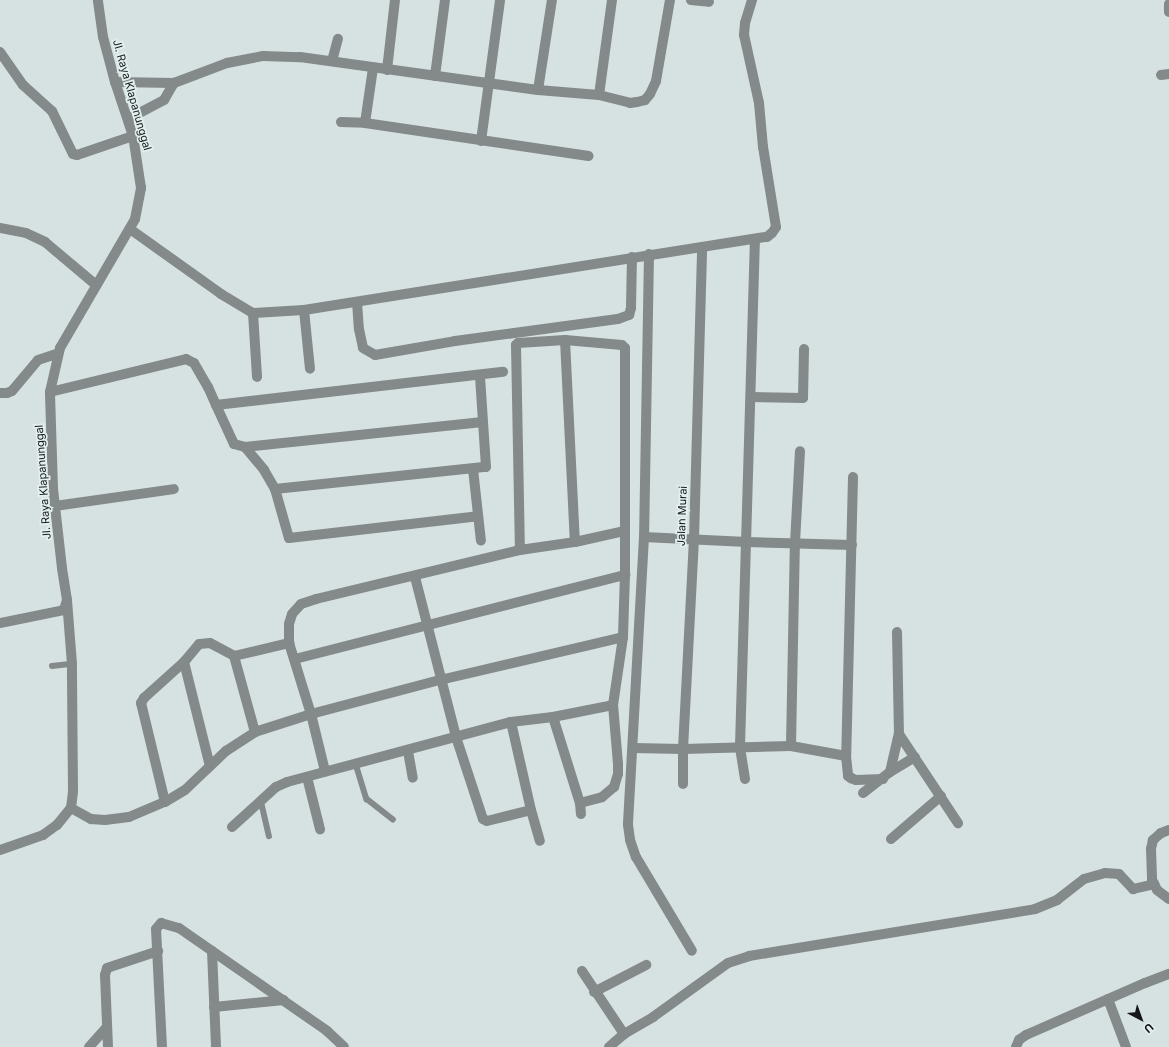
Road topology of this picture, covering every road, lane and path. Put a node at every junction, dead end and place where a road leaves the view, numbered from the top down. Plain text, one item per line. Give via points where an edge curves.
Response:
1 (98, 0) edge
2 (394, 0) edge
3 (445, 0) edge
4 (500, 0) edge
5 (552, 0) edge
6 (612, 0) edge
7 (670, 0) edge
8 (691, 0) edge
9 (752, 0) edge
10 (709, 2) dead end
11 (1169, 4) edge
12 (1169, 12) edge
13 (338, 39) dead end
14 (0, 52) edge
15 (332, 61) junction
16 (373, 68) junction
17 (387, 70) junction
18 (435, 76) junction
19 (115, 82) junction
20 (174, 83) junction
21 (489, 84) junction
22 (538, 90) junction
23 (599, 95) junction
24 (128, 119) junction
25 (342, 122) dead end
26 (366, 123) junction
27 (133, 136) junction
28 (481, 141) junction
29 (589, 156) dead end
30 (0, 228) edge
31 (130, 229) junction
32 (755, 239) junction
33 (702, 248) junction
34 (649, 254) junction
35 (632, 257) junction
36 (96, 285) junction
37 (357, 302) junction
38 (304, 310) junction
39 (253, 313) junction
40 (565, 340) junction
41 (804, 349) dead end
42 (57, 354) junction
43 (310, 369) dead end
44 (503, 372) dead end
45 (480, 376) junction
46 (257, 377) dead end
47 (0, 392) edge
48 (50, 392) junction
49 (751, 397) junction
50 (216, 404) junction
51 (483, 422) junction
52 (245, 447) junction
53 (800, 452) dead end
54 (473, 469) junction
55 (853, 478) dead end
56 (174, 489) dead end
57 (275, 490) junction
58 (55, 506) junction
59 (478, 516) junction
60 (624, 531) junction
61 (644, 537) junction
62 (694, 539) junction
63 (481, 541) dead end
64 (575, 542) junction
65 (747, 542) junction
66 (795, 543) junction
67 (852, 545) junction
68 (520, 550) junction
69 (625, 575) junction
70 (414, 577) junction
71 (68, 600) junction
72 (0, 624) edge
73 (426, 625) junction
74 (897, 632) dead end
75 (623, 637) junction
76 (289, 643) junction
77 (234, 656) junction
78 (295, 659) junction
79 (184, 662) junction
80 (72, 664) junction
81 (52, 666) dead end
82 (440, 680) junction
83 (613, 704) junction
84 (311, 714) junction
85 (553, 717) junction
86 (511, 722) junction
87 (254, 732) junction
88 (899, 734) junction
89 (456, 736) junction
90 (740, 746) junction
91 (791, 746) junction
92 (632, 748) junction
93 (683, 749) junction
94 (408, 751) junction
95 (846, 756) junction
96 (914, 757) junction
97 (356, 764) junction
98 (210, 766) junction
99 (325, 771) junction
100 (886, 776) junction
101 (307, 777) junction
102 (413, 778) dead end
103 (744, 779) dead end
104 (683, 784) dead end
105 (863, 793) dead end
106 (941, 796) junction
107 (261, 800) junction
108 (165, 802) junction
109 (580, 803) junction
110 (71, 808) junction
111 (531, 810) junction
112 (581, 814) dead end
113 (393, 819) dead end
114 (958, 823) dead end
115 (232, 827) dead end
116 (320, 829) dead end
117 (1169, 830) edge
118 (269, 836) dead end
119 (891, 839) dead end
120 (540, 840) dead end
121 (0, 850) edge
122 (1154, 884) junction
123 (1169, 899) edge
124 (158, 951) junction
125 (212, 951) junction
126 (692, 951) dead end
127 (646, 965) dead end
128 (582, 972) dead end
129 (1169, 974) edge
130 (594, 992) junction
131 (1108, 999) junction
132 (284, 1000) junction
133 (214, 1007) junction
134 (107, 1027) junction
135 (624, 1034) junction
136 (89, 1047) edge
137 (108, 1047) edge
138 (162, 1047) edge
139 (216, 1047) edge
140 (344, 1047) edge
141 (609, 1047) edge
142 (1016, 1047) edge
143 (1126, 1047) edge

1 - 19 street, Jl. Raya Klapanunggal via 103,37
2 - 17 street
3 - 18 street
4 - 21 street
5 - 22 street
6 - 23 street
7 - 23 street via 659,72 650,94 645,100 630,103
8 - 10 street
9 - 32 street via 744,34 759,104 776,226 767,237
11 - 12 street
13 - 15 street
14 - 27 street via 23,85 52,111 73,154 77,155
15 - 16 street
15 - 20 street via 263,56 227,64
16 - 17 street
16 - 26 street
17 - 18 street
18 - 21 street
19 - 20 street
19 - 24 street, Jl. Raya Klapanunggal
20 - 24 street via 164,100
21 - 22 street
21 - 28 street
22 - 23 street
24 - 27 street, Jl. Raya Klapanunggal
25 - 26 street
26 - 28 street
27 - 31 street, Jl. Raya Klapanunggal via 141,188 139,207
28 - 29 street
30 - 36 street via 26,233 46,242
31 - 36 street, Jl. Raya Klapanunggal
31 - 39 street
32 - 33 street
32 - 49 street
33 - 34 street
33 - 62 street, Jalan Murai
34 - 35 street
34 - 61 street
35 - 37 street
35 - 37 street via 631,308 629,315 618,319 455,341 375,355 363,348
36 - 42 street, Jl. Raya Klapanunggal
37 - 38 street
38 - 39 street
38 - 43 street
39 - 46 street
40 - 60 street via 622,344 625,348
40 - 64 street
40 - 68 street via 516,345
41 - 49 street via 803,398
42 - 47 street via 38,360 12,391
42 - 48 street, Jl. Raya Klapanunggal
44 - 45 street
45 - 50 street
45 - 51 street
48 - 50 street via 186,359 194,363
48 - 58 street, Jl. Raya Klapanunggal
49 - 65 street
50 - 52 street via 234,444
51 - 52 street
51 - 54 street via 486,467
52 - 57 street via 264,470
53 - 66 street
54 - 57 street
54 - 59 street
55 - 67 street
56 - 58 street
57 - 59 street via 289,538
58 - 71 street, Jl. Raya Klapanunggal
59 - 63 street
60 - 64 street
60 - 69 street
61 - 62 street
61 - 92 street
62 - 65 street
62 - 93 street, Jalan Murai
64 - 68 street
65 - 66 street
65 - 90 street
66 - 67 street
66 - 91 street
67 - 95 street
68 - 70 street
69 - 73 street
69 - 75 street
70 - 73 street
70 - 76 street via 301,604 292,614
71 - 72 street via 64,610
71 - 80 street, Jl. Raya Klapanunggal
73 - 78 street
73 - 82 street
74 - 88 street
75 - 82 street
75 - 83 street
76 - 77 street
76 - 78 street
77 - 79 street via 210,643 199,644
77 - 87 street
78 - 84 street
79 - 98 street
79 - 108 street via 141,703
80 - 81 lane
80 - 110 street, Jl. Raya Klapanunggal
82 - 84 street
82 - 89 street
83 - 85 street
83 - 109 street via 618,764 616,781 614,787 602,797
84 - 87 street
84 - 99 street
85 - 86 street
85 - 109 street
86 - 89 street
86 - 111 street
87 - 98 street via 226,751
88 - 96 street
88 - 100 street
89 - 94 street
89 - 111 street via 483,819 487,821
90 - 91 street
90 - 93 street
90 - 103 street
91 - 95 street
92 - 93 street
92 - 126 street via 628,819 630,840 636,858
93 - 104 street, Jalan Murai
94 - 97 street
94 - 102 street
95 - 100 street via 848,776 851,778 856,780
96 - 100 street
96 - 106 street
97 - 99 street
97 - 113 lane via 367,799
98 - 108 street via 185,790
99 - 101 street
100 - 105 street
101 - 107 street via 276,787
101 - 116 street
106 - 114 street
106 - 119 street
107 - 115 street
107 - 118 lane
108 - 110 street via 129,817 105,820 91,819
109 - 112 street
110 - 121 street via 57,825 43,835
111 - 120 street
117 - 122 street via 1153,840
122 - 123 street via 1157,890
122 - 135 street via 1133,889 1119,874 1105,872 1084,879 1056,900 1035,909 749,956 728,963 653,1017
124 - 125 street via 156,929 161,923 179,928
124 - 134 street via 107,968
124 - 138 street
125 - 132 street
125 - 133 street
127 - 130 street
128 - 130 street
129 - 131 street
130 - 135 street
131 - 142 street via 1026,1034
131 - 143 street
132 - 133 street
132 - 140 street via 328,1031
133 - 139 street
134 - 136 street
134 - 137 street
135 - 141 street

